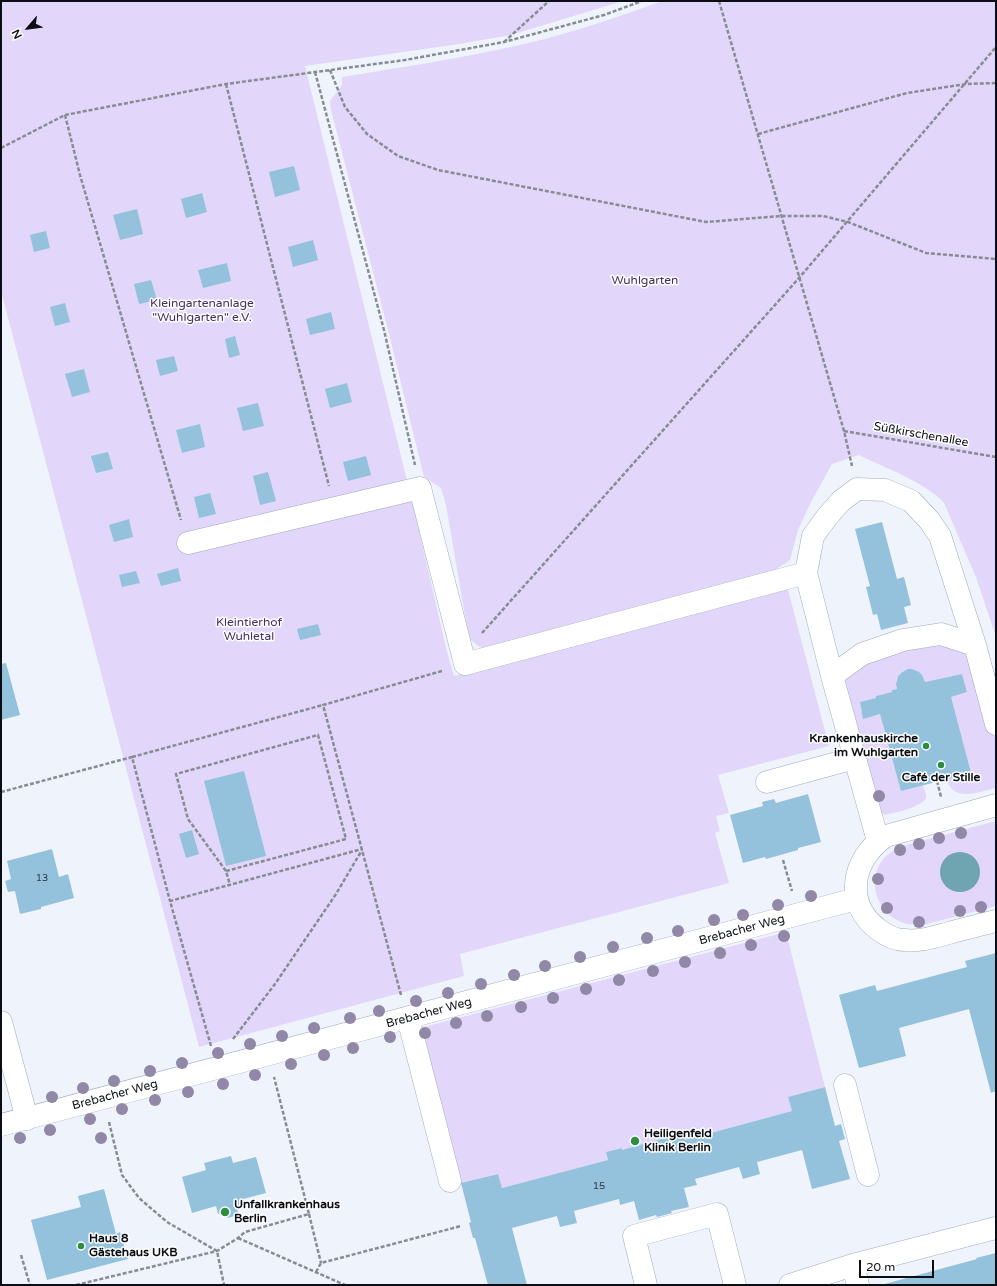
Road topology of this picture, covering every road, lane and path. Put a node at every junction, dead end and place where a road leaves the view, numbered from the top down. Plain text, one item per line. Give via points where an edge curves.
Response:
1 (549, 1) edge
2 (642, 1) edge
3 (719, 1) edge
4 (504, 42) junction
5 (996, 47) edge
6 (330, 70) junction
7 (315, 72) junction
8 (996, 83) edge
9 (226, 84) junction
10 (966, 84) junction
11 (65, 116) junction
12 (758, 134) junction
13 (1, 148) edge
14 (781, 216) junction
15 (848, 222) junction
16 (996, 259) edge
17 (799, 278) junction
18 (844, 431) junction
19 (996, 457) edge
20 (420, 488) junction
21 (857, 489) junction
22 (335, 508) junction
23 (188, 543) joint
24 (806, 572) junction
25 (975, 645) junction
26 (465, 664) junction
27 (832, 676) junction
28 (323, 705) junction
29 (996, 724) edge
30 (132, 757) junction
31 (855, 758) junction
32 (937, 781) dead end
33 (767, 782) dead end
34 (938, 787) dead end
35 (1, 792) edge
36 (996, 805) edge
37 (878, 841) junction
38 (362, 849) junction
39 (783, 860) dead end
40 (226, 871) junction
41 (230, 885) junction
42 (856, 899) junction
43 (170, 901) junction
44 (801, 914) junction
45 (996, 921) edge
46 (408, 1018) junction
47 (1, 1022) edge
48 (230, 1043) dead end
49 (212, 1048) dead end
50 (268, 1055) junction
51 (845, 1085) dead end
52 (104, 1098) junction
53 (26, 1119) junction
54 (1, 1125) edge
55 (868, 1175) dead end
56 (450, 1181) dead end
57 (309, 1214) junction
58 (461, 1226) dead end
59 (996, 1228) edge
60 (238, 1238) junction
61 (217, 1251) junction
62 (21, 1255) dead end
63 (321, 1263) junction
64 (316, 1272) junction
65 (856, 1275) edge
66 (30, 1285) edge
67 (76, 1285) edge
68 (224, 1285) edge
69 (345, 1285) edge
70 (646, 1285) edge
71 (735, 1285) edge
72 (790, 1285) edge

1 - 4 path
2 - 4 path via 604,15
3 - 12 path
4 - 6 path via 405,60
5 - 10 path
6 - 7 path
6 - 14 path via 345,107 367,134 398,156 438,170 706,222
7 - 9 path
7 - 20 path via 384,330
8 - 10 path
9 - 11 path
9 - 22 path
10 - 12 path via 907,93
10 - 15 path
11 - 13 path
11 - 23 path
12 - 14 path
14 - 15 path via 823,216
14 - 17 path
15 - 16 path via 926,253
15 - 17 path
17 - 18 path
17 - 26 path via 474,641
18 - 19 path, Süßkirschenallee
18 - 21 path
20 - 22 lane
20 - 26 lane
21 - 24 lane via 841,501 813,536
21 - 25 lane via 885,490 911,501 929,520 940,536
22 - 23 lane
24 - 26 lane
24 - 27 lane
25 - 27 lane via 941,634 903,640 862,654
25 - 29 lane
26 - 28 path
27 - 31 lane
28 - 30 path
28 - 38 path
30 - 35 path
30 - 43 path
31 - 33 lane
31 - 37 lane
32 - 34 path
36 - 37 lane via 886,836
37 - 42 lane via 862,860 856,876
38 - 41 path
38 - 46 path
38 - 48 path via 336,894 276,984
39 - 44 path
40 - 40 path via 188,819 176,774 318,735 346,839
40 - 41 path
41 - 43 path
42 - 44 lane, Brebacher Weg
42 - 45 lane via 872,925 886,935 902,940 920,940
43 - 49 path
44 - 46 lane, Brebacher Weg
46 - 50 lane, Brebacher Weg
46 - 56 lane
47 - 53 lane
50 - 52 lane, Brebacher Weg
50 - 57 path
51 - 55 lane
52 - 53 lane, Brebacher Weg
52 - 61 path via 122,1176 139,1198 167,1222
53 - 54 lane, Brebacher Weg
57 - 60 path via 245,1232
57 - 63 path
58 - 63 path
59 - 65 lane
60 - 61 path
60 - 64 path
61 - 67 path
61 - 68 path
62 - 66 path
63 - 64 path
64 - 69 path
65 - 72 lane
70 - 71 lane via 634,1236 717,1214

